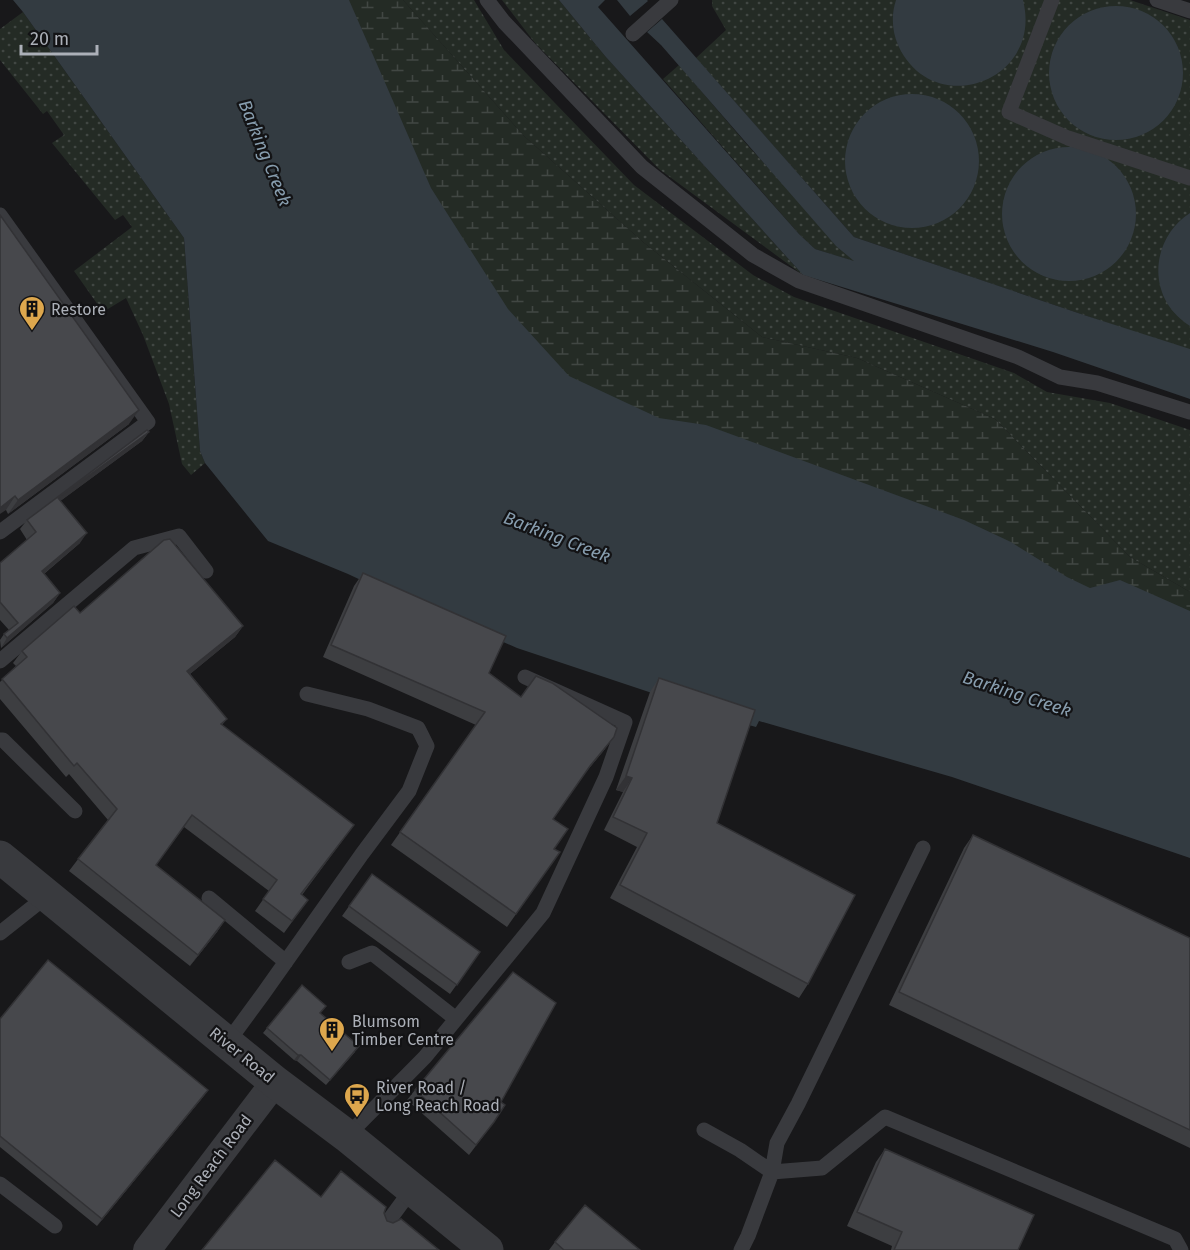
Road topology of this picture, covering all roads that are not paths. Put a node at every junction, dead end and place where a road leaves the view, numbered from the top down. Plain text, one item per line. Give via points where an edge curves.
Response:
1 (487, 0) edge
2 (671, 0) edge
3 (1052, 0) edge
4 (1157, 0) edge
5 (1190, 11) edge
6 (633, 34) dead end
7 (1190, 178) edge
8 (0, 215) edge
9 (1190, 412) edge
10 (0, 532) edge
11 (206, 571) dead end
12 (0, 661) edge
13 (525, 677) dead end
14 (307, 694) dead end
15 (0, 740) edge
16 (75, 811) dead end
17 (923, 848) dead end
18 (0, 857) edge
19 (48, 895) junction
20 (209, 898) dead end
21 (0, 933) edge
22 (286, 962) junction
23 (349, 962) dead end
24 (456, 1019) junction
25 (226, 1043) junction
26 (274, 1082) junction
27 (704, 1130) dead end
28 (346, 1137) junction
29 (772, 1172) junction
30 (0, 1184) edge
31 (412, 1189) junction
32 (55, 1226) dead end
33 (384, 1227) edge
34 (147, 1250) edge
35 (487, 1250) edge
36 (741, 1250) edge
37 (1181, 1250) edge

1 - 9 lane via 642,167 753,255 800,281 1017,357 1060,377
2 - 6 lane
3 - 7 lane via 1009,112 1068,138
4 - 5 lane
8 - 10 lane via 148,423
11 - 12 lane via 179,536 134,548
13 - 24 lane via 625,722 606,777 543,912
14 - 22 lane via 418,728 427,746 409,791
15 - 16 lane
17 - 29 lane via 777,1143
18 - 19 street, River Road
19 - 21 lane
19 - 25 street, River Road
20 - 22 lane
22 - 25 lane
23 - 24 lane via 372,954
24 - 28 lane via 425,1057
25 - 26 street, River Road
26 - 28 street, River Road
26 - 34 street, Long Reach Road
27 - 29 lane
28 - 31 street, River Road
29 - 36 lane
29 - 37 lane via 822,1168 885,1117 1175,1239
30 - 32 lane
31 - 33 lane
31 - 35 street, River Road

